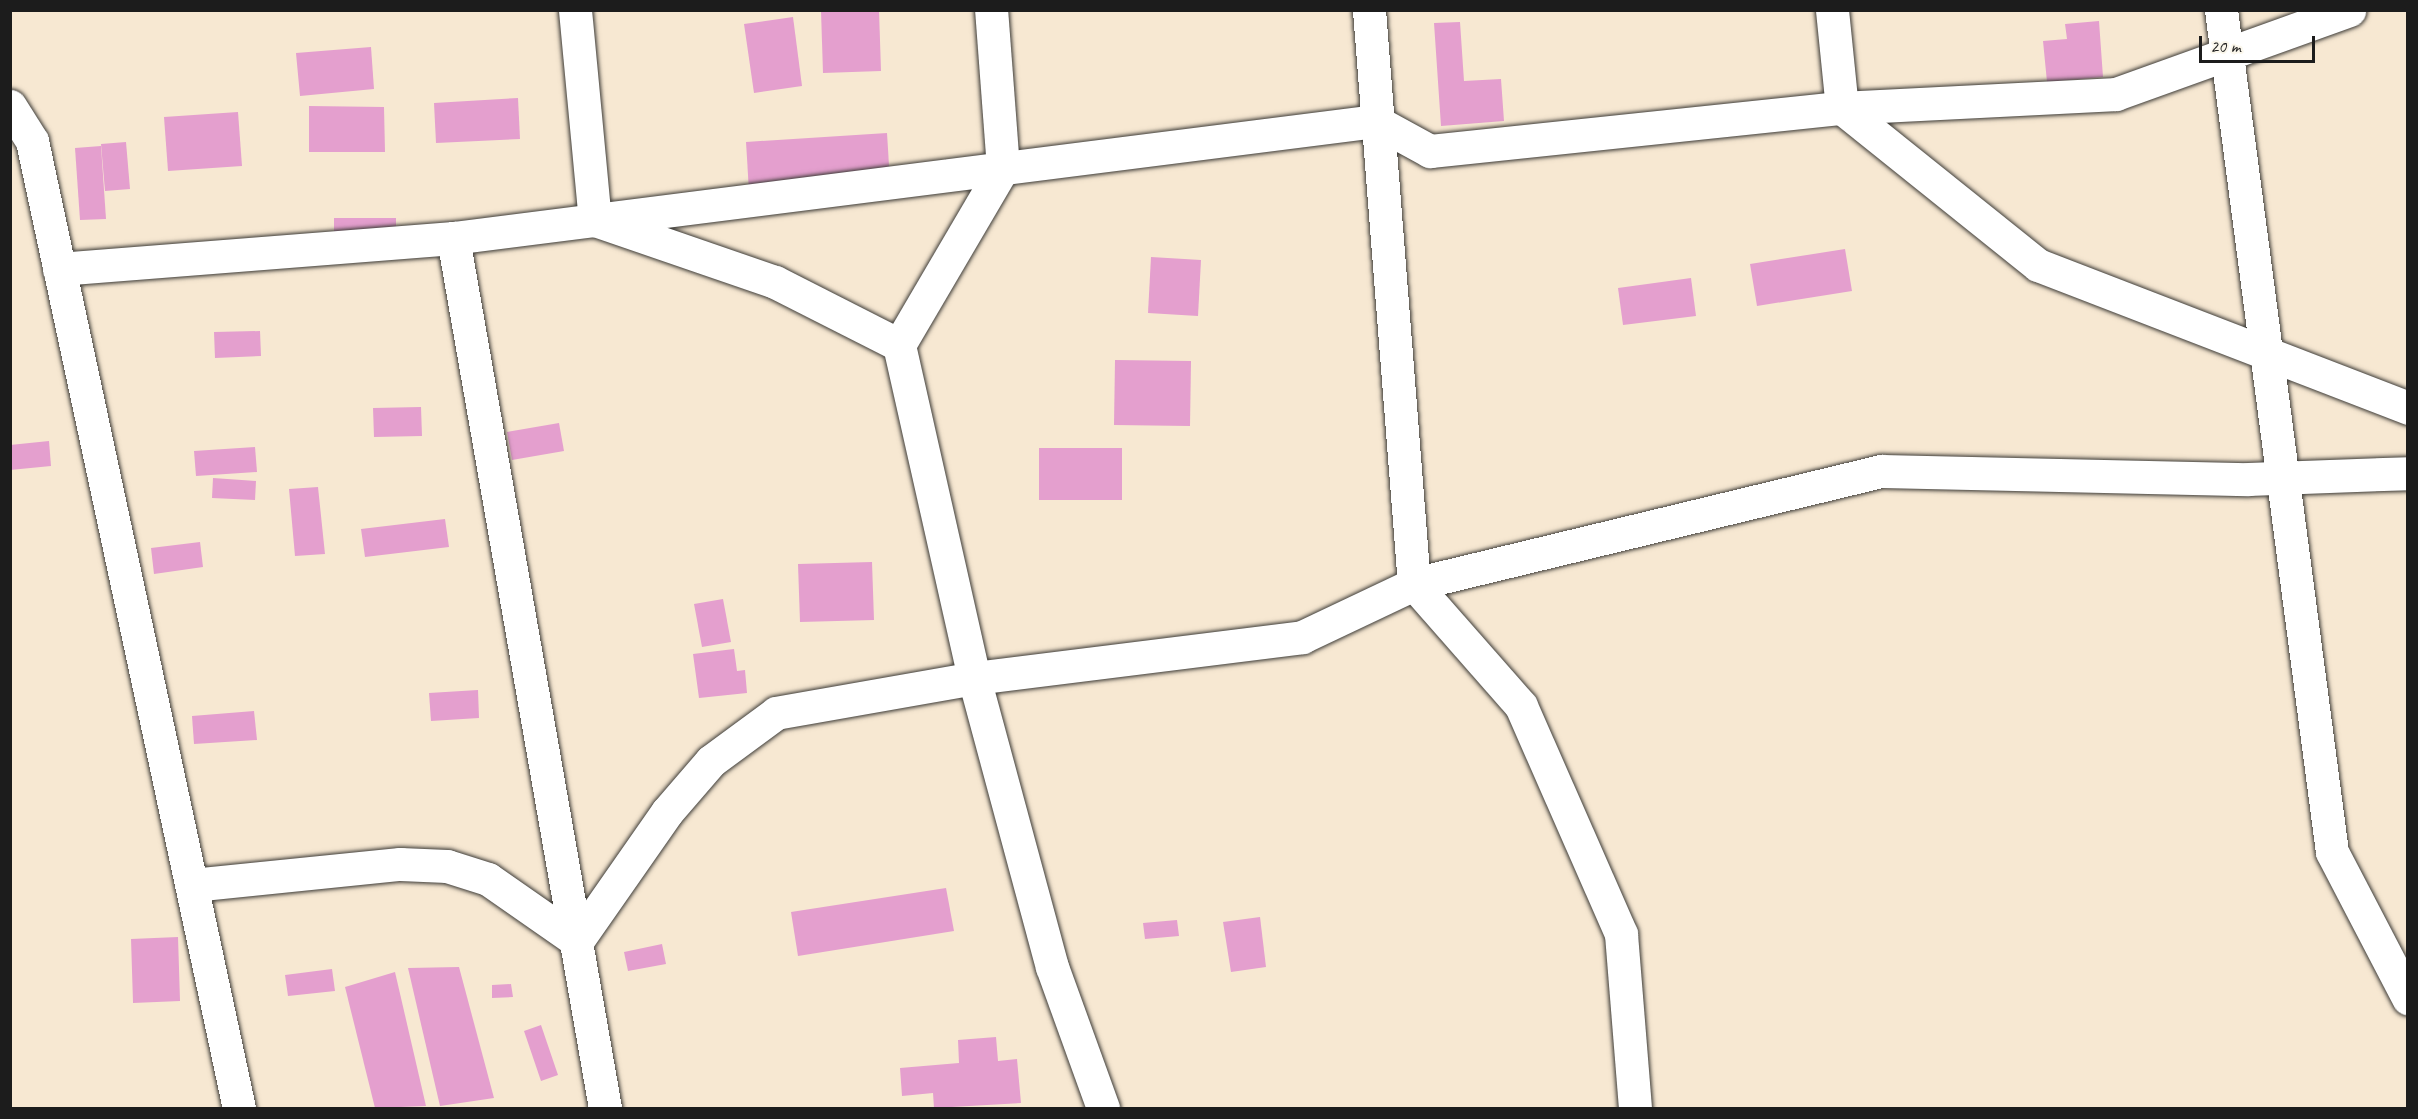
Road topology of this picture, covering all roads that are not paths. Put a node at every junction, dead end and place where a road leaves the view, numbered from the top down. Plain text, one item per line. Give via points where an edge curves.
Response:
1 (575, 10) edge
2 (991, 10) edge
3 (1369, 10) edge
4 (1832, 10) edge
5 (2221, 10) edge
6 (2349, 10) edge
7 (2226, 55) junction
8 (10, 106) edge
9 (1842, 108) junction
10 (1376, 121) junction
11 (1003, 168) junction
12 (595, 220) junction
13 (453, 238) junction
14 (60, 269) junction
15 (899, 345) junction
16 (2266, 353) junction
17 (2408, 408) edge
18 (2408, 473) edge
19 (2283, 478) junction
20 (1414, 584) junction
21 (974, 678) junction
22 (192, 885) junction
23 (577, 941) junction
24 (2408, 998) edge
25 (239, 1108) edge
26 (606, 1108) edge
27 (1103, 1108) edge
28 (1635, 1108) edge

1 - 12 street
2 - 11 street
3 - 10 street
4 - 9 street
5 - 7 street
6 - 7 street
7 - 9 street via 2116,94
7 - 16 street
8 - 14 street via 32,141
9 - 10 street via 1430,152
9 - 16 street via 2038,266
10 - 11 street
10 - 20 street
11 - 12 street
11 - 15 street
12 - 13 street
12 - 15 street via 775,282
13 - 14 street
13 - 23 street
14 - 22 street
15 - 21 street
16 - 17 street
16 - 19 street
18 - 19 street
19 - 20 street via 1882,471
19 - 24 street via 2332,852
20 - 21 street via 1302,637
20 - 28 street via 1521,706 1620,934
21 - 23 street via 777,712 711,761 667,812
21 - 27 street via 1052,967
22 - 23 street via 400,864 447,866 488,879
22 - 25 street
23 - 26 street

